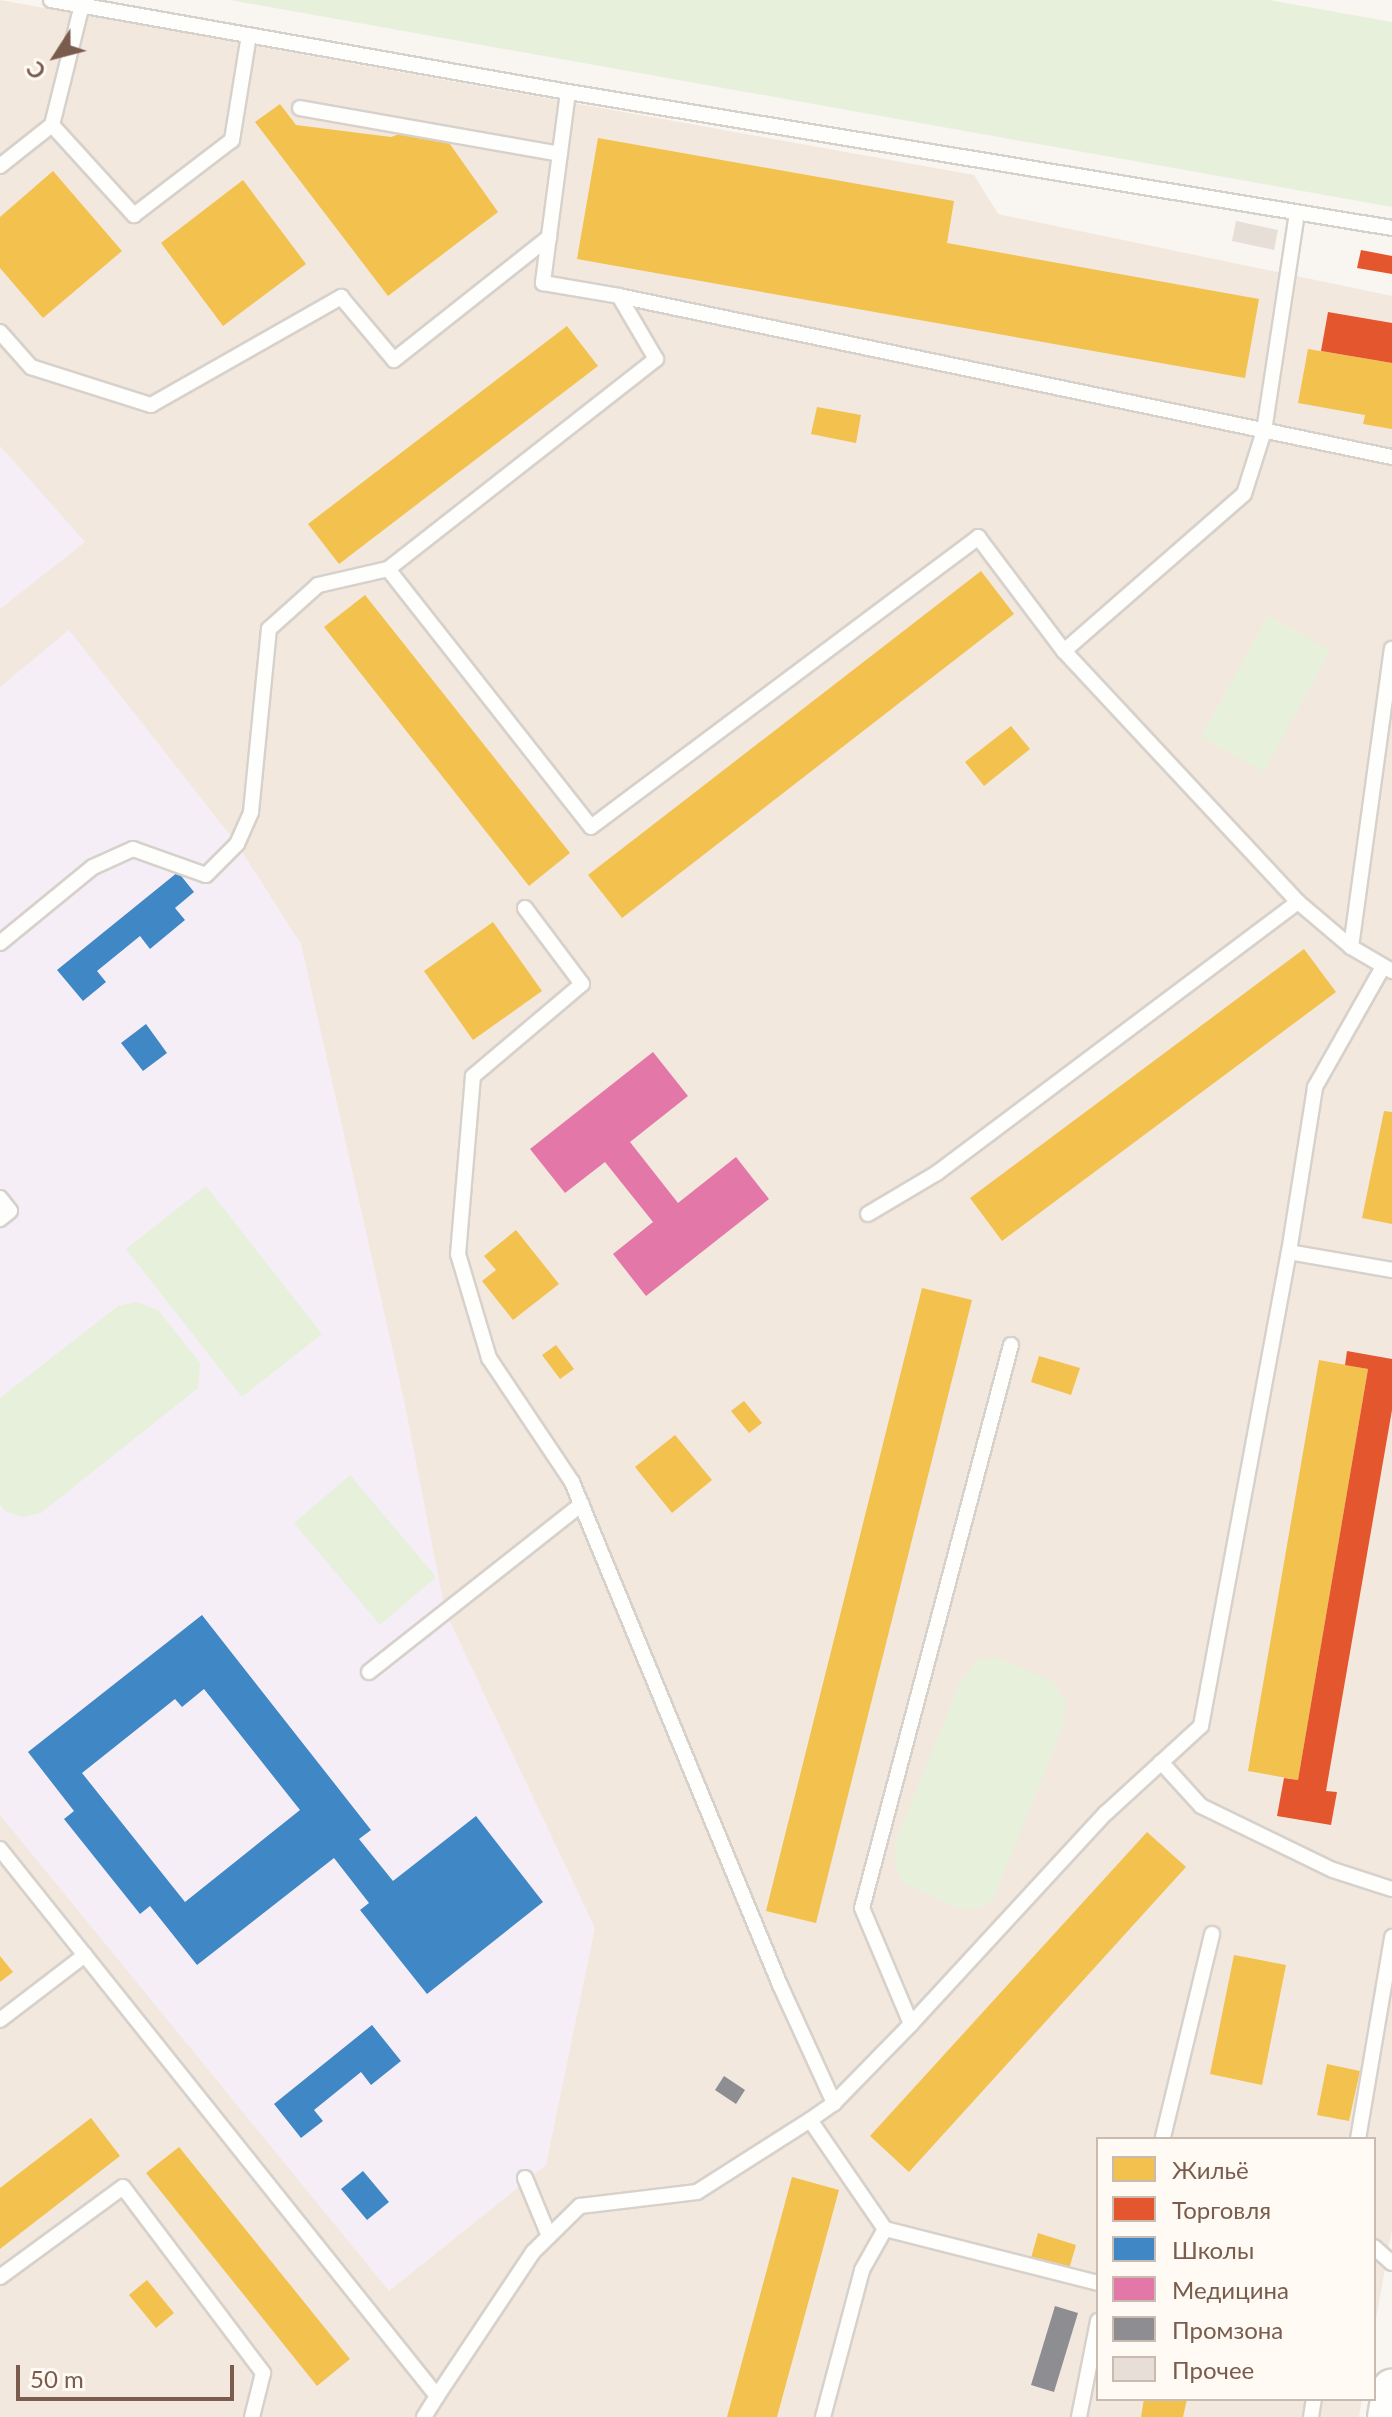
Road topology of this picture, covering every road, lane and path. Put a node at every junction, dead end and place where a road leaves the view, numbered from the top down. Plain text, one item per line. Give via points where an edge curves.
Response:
1 (51, 0) edge
2 (82, 5) junction
3 (249, 35) junction
4 (568, 92) junction
5 (300, 108) dead end
6 (52, 125) junction
7 (560, 154) junction
8 (0, 166) edge
9 (1297, 212) junction
10 (1392, 228) edge
11 (549, 237) junction
12 (619, 296) junction
13 (0, 332) edge
14 (1264, 431) junction
15 (1392, 457) edge
16 (388, 569) junction
17 (1392, 649) edge
18 (1064, 651) junction
19 (1298, 902) junction
20 (525, 908) dead end
21 (0, 943) edge
22 (1351, 947) junction
23 (1388, 969) edge
24 (0, 1198) edge
25 (868, 1214) dead end
26 (0, 1219) edge
27 (1289, 1252) junction
28 (1392, 1270) edge
29 (1011, 1345) dead end
30 (582, 1504) junction
31 (369, 1672) dead end
32 (1161, 1762) junction
33 (0, 1849) edge
34 (1392, 1889) edge
35 (1212, 1934) dead end
36 (1392, 1937) edge
37 (85, 1955) junction
38 (0, 2020) edge
39 (911, 2024) junction
40 (834, 2103) junction
41 (810, 2120) junction
42 (1163, 2137) edge
43 (1358, 2137) edge
44 (525, 2178) dead end
45 (885, 2229) junction
46 (549, 2236) junction
47 (1376, 2249) edge
48 (1392, 2263) edge
49 (0, 2277) edge
50 (1096, 2282) edge
51 (1096, 2331) edge
52 (1392, 2388) edge
53 (437, 2396) junction
54 (252, 2417) edge
55 (424, 2417) edge
56 (823, 2417) edge
57 (1079, 2417) edge
58 (1387, 2417) edge

1 - 2 lane
2 - 3 lane
2 - 6 lane
3 - 4 lane
3 - 6 lane via 232,140 134,215
4 - 7 lane
4 - 9 lane
5 - 7 lane
6 - 8 lane
7 - 11 lane
9 - 10 lane
9 - 14 lane
11 - 12 lane via 543,283
11 - 13 lane via 394,360 341,297 151,405 31,367
12 - 14 lane
12 - 16 lane via 656,359
14 - 15 lane
14 - 18 lane via 1244,494
16 - 18 lane via 591,827 978,537
16 - 21 lane via 318,585 269,629 251,812 237,844 206,875 133,849 93,867
17 - 22 lane
18 - 19 lane
19 - 22 lane
19 - 25 lane via 937,1173
20 - 30 lane via 582,984 473,1076 458,1254 489,1358
22 - 23 lane
23 - 27 lane via 1315,1087
24 - 26 lane via 10,1211
27 - 28 lane
27 - 32 lane via 1201,1726
29 - 39 lane via 862,1908
30 - 31 lane
30 - 40 lane
32 - 34 lane via 1201,1806 1333,1870
32 - 39 lane via 1106,1813
33 - 37 lane
35 - 42 lane
36 - 43 lane
37 - 38 lane
37 - 53 lane
39 - 40 lane
40 - 41 lane
41 - 45 lane
41 - 46 lane via 697,2192 580,2206
44 - 46 lane
45 - 50 lane
45 - 56 lane via 862,2270
46 - 53 lane
47 - 48 lane
49 - 54 lane via 123,2187 263,2373
51 - 57 lane
52 - 58 main road
53 - 55 lane

